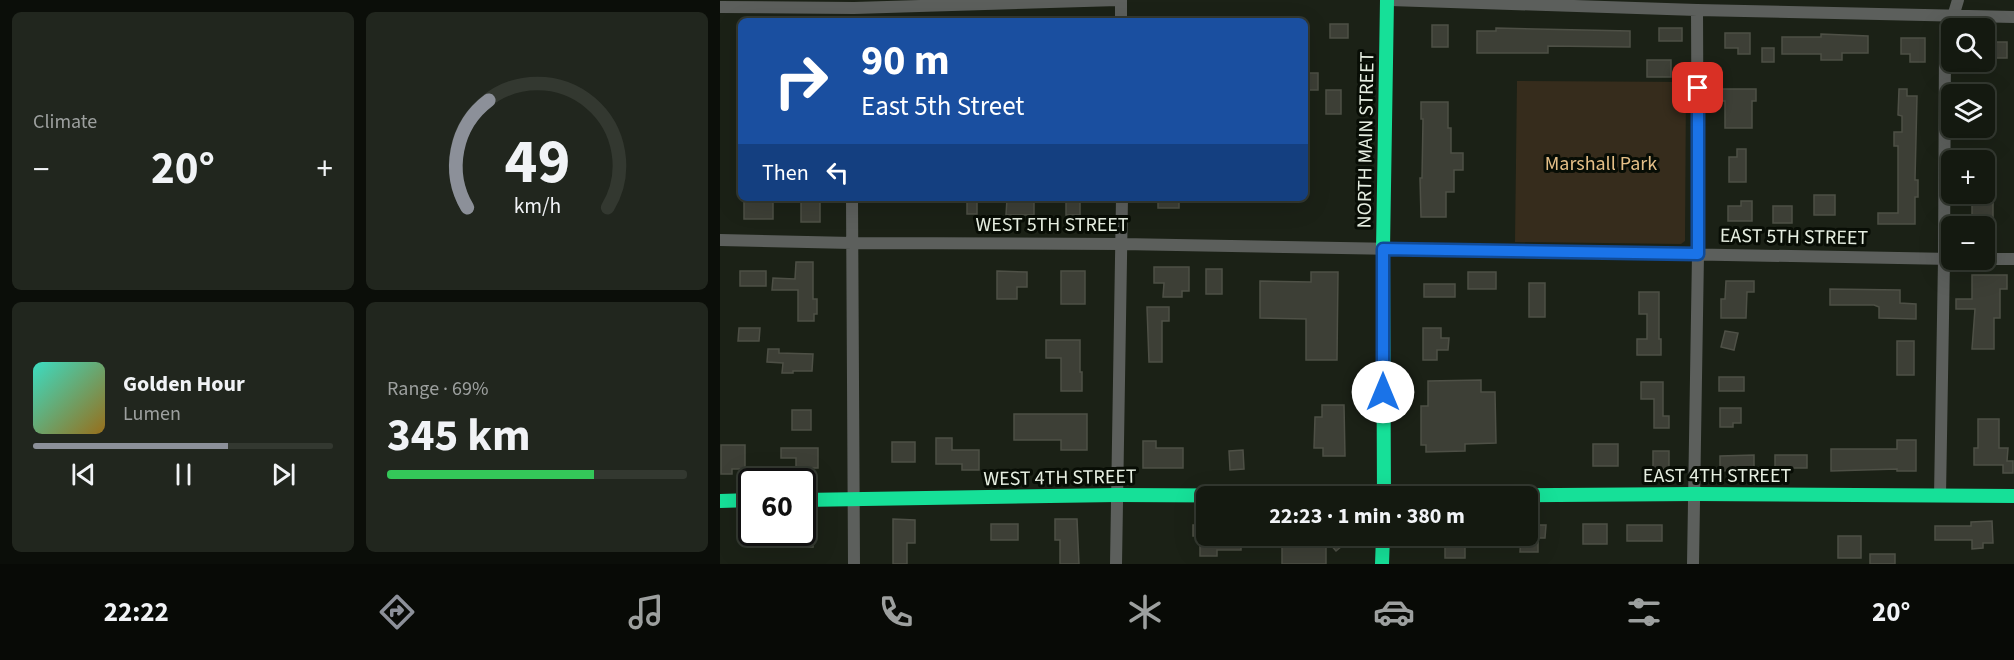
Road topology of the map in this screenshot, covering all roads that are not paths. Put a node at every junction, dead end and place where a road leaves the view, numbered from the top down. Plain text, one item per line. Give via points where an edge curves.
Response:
1 (1120, 0) edge
2 (1388, 0) edge
3 (1958, 0) edge
4 (854, 4) edge
5 (1649, 4) edge
6 (720, 7) edge
7 (1697, 10) junction
8 (1954, 17) junction
9 (2014, 17) edge
10 (1121, 18) edge
11 (852, 201) edge
12 (1122, 201) edge
13 (1947, 216) edge
14 (720, 240) edge
15 (852, 243) junction
16 (1122, 244) junction
17 (1383, 249) junction
18 (1698, 254) junction
19 (1941, 259) edge
20 (1995, 259) edge
21 (2014, 259) edge
22 (1948, 270) edge
23 (1384, 486) edge
24 (1695, 494) junction
25 (1117, 495) junction
26 (1196, 495) edge
27 (1538, 495) edge
28 (1940, 496) junction
29 (2014, 496) edge
30 (854, 499) junction
31 (738, 500) edge
32 (816, 500) edge
33 (720, 501) edge
34 (1383, 546) edge
35 (854, 564) edge
36 (1116, 564) edge
37 (1382, 564) edge
38 (1693, 564) edge

1 - 4 street
1 - 10 street
2 - 5 street
2 - 17 main road, NORTH MAIN STREET
3 - 8 street
4 - 6 street
5 - 7 street
7 - 8 street
7 - 18 street
8 - 9 street
8 - 13 street via 1945,43
11 - 15 street
12 - 16 street
14 - 15 street, WEST 5TH STREET
15 - 16 street, WEST 5TH STREET
15 - 30 street
16 - 17 street, WEST 5TH STREET
16 - 25 street
17 - 18 street, EAST 5TH STREET
17 - 23 main road, NORTH MAIN STREET
18 - 19 street, EAST 5TH STREET
18 - 24 street
20 - 21 street
22 - 28 street
24 - 27 main road, EAST 4TH STREET
24 - 28 main road, EAST 4TH STREET
24 - 38 street
25 - 26 main road, WEST 4TH STREET
25 - 30 main road, WEST 4TH STREET
25 - 36 street
28 - 29 main road, EAST 4TH STREET
30 - 32 main road, WEST 4TH STREET
30 - 35 street
31 - 33 main road
34 - 37 main road

